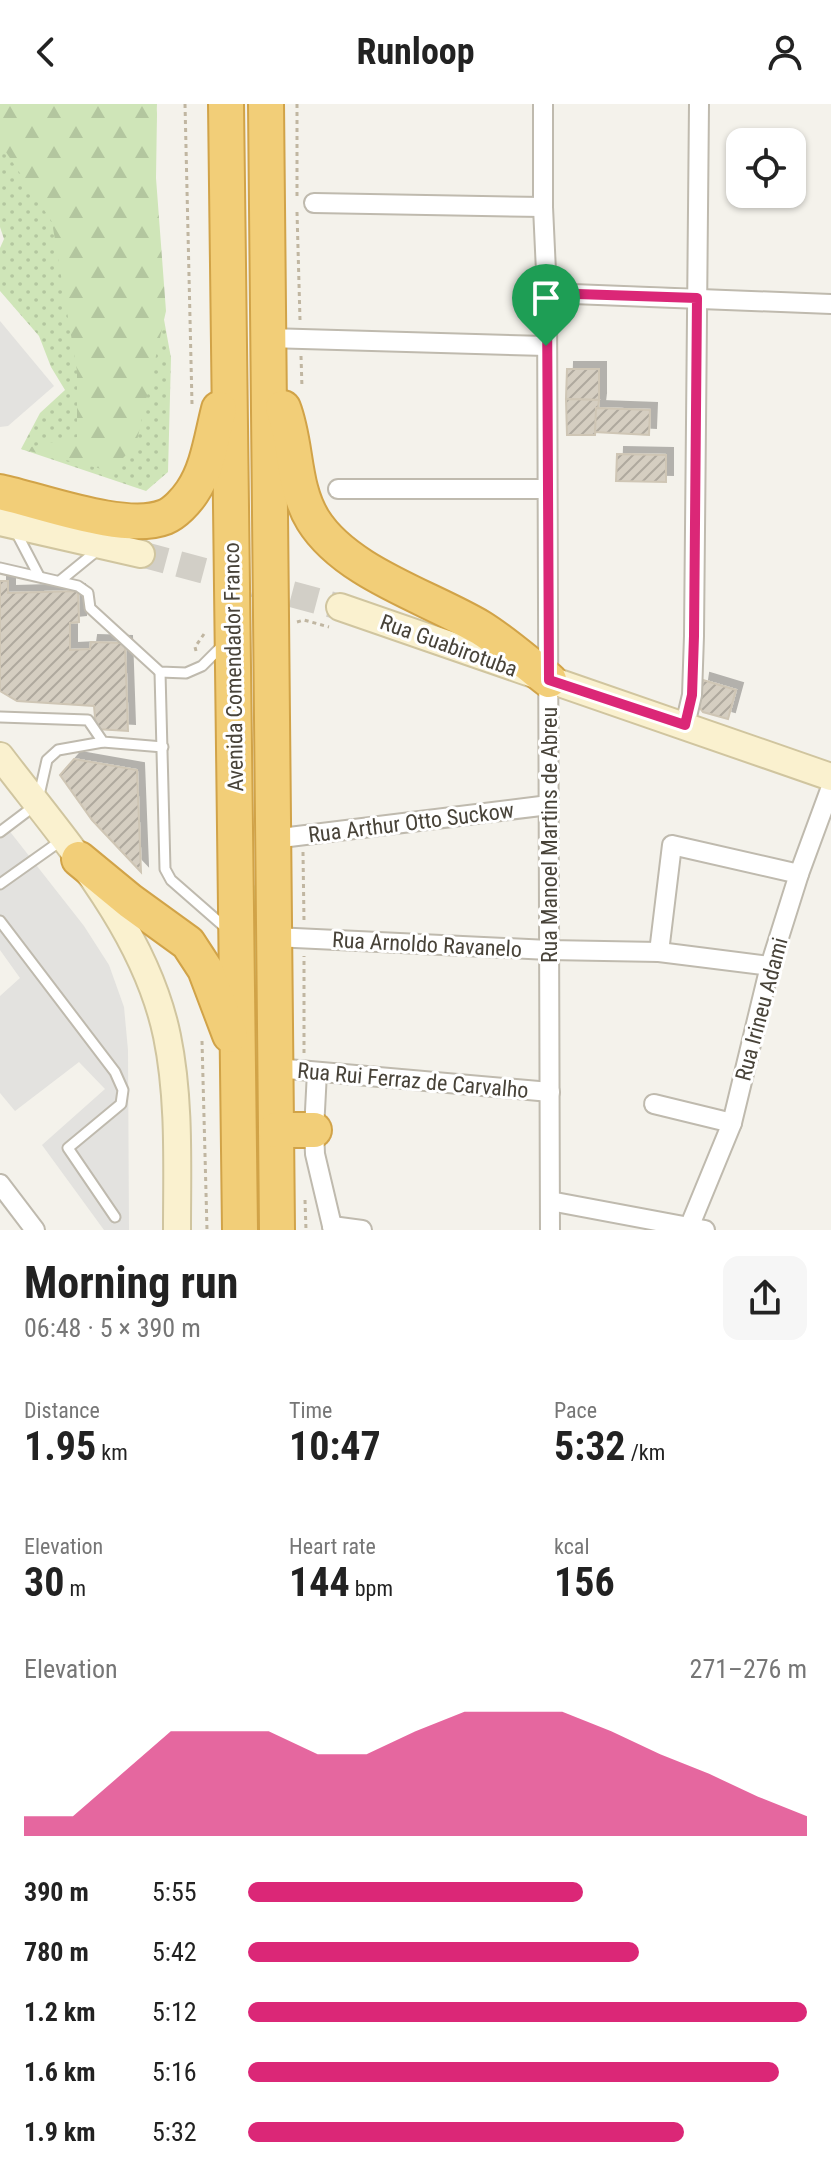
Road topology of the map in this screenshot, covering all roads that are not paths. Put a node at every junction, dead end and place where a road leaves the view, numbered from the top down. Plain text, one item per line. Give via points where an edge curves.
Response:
1 (226, 104) edge
2 (266, 104) edge
3 (543, 104) edge
4 (699, 104) edge
5 (314, 203) dead end
6 (543, 207) junction
7 (547, 293) junction
8 (697, 298) junction
9 (831, 304) edge
10 (546, 346) junction
11 (279, 348) junction
12 (229, 370) junction
13 (338, 489) dead end
14 (546, 489) junction
15 (0, 492) edge
16 (6, 523) edge
17 (105, 544) junction
18 (141, 554) tunnel mouth
19 (0, 568) edge
20 (39, 576) junction
21 (61, 580) junction
22 (340, 607) tunnel mouth
23 (233, 638) junction
24 (160, 672) junction
25 (549, 680) junction
26 (0, 717) edge
27 (685, 725) junction
28 (103, 742) junction
29 (163, 747) junction
30 (0, 756) edge
31 (831, 777) edge
32 (831, 787) edge
33 (37, 804) junction
34 (549, 805) junction
35 (0, 832) edge
36 (288, 845) junction
37 (71, 849) junction
38 (799, 874) junction
39 (0, 884) edge
40 (0, 921) edge
41 (236, 937) junction
42 (289, 938) junction
43 (549, 950) junction
44 (659, 952) junction
45 (770, 966) junction
46 (237, 1054) junction
47 (299, 1070) junction
48 (550, 1092) junction
49 (654, 1104) dead end
50 (732, 1123) junction
51 (276, 1130) junction
52 (314, 1130) junction
53 (0, 1184) edge
54 (550, 1201) junction
55 (115, 1217) dead end
56 (332, 1228) edge
57 (694, 1229) edge
58 (35, 1230) edge
59 (177, 1230) edge
60 (240, 1230) edge
61 (277, 1230) edge
62 (362, 1230) edge
63 (550, 1230) edge

1 - 12 highway, Avenida Comendador Franco
2 - 11 highway, Avenida Comendador Franco
3 - 6 street, Rua Manoel Martins de Abreu
4 - 8 street
5 - 6 street
6 - 7 street, Rua Manoel Martins de Abreu
7 - 8 street
7 - 10 street, Rua Manoel Martins de Abreu
8 - 9 street
8 - 27 street via 694,636
10 - 11 street
10 - 14 street, Rua Manoel Martins de Abreu
11 - 25 highway via 297,475 313,519 325,535 360,564 480,628
11 - 36 highway, Avenida Comendador Franco
12 - 15 highway via 203,470 193,491 166,517 106,519
12 - 23 highway, Avenida Comendador Franco
13 - 14 street
14 - 25 street, Rua Manoel Martins de Abreu
16 - 17 main road
16 - 20 lane
17 - 18 main road
17 - 21 lane
19 - 20 lane
20 - 21 lane
21 - 24 lane via 88,593 90,608
22 - 25 main road, Rua Guabirotuba
23 - 24 lane via 202,666 186,673
23 - 41 highway, Avenida Comendador Franco
24 - 29 lane
25 - 27 main road, Rua Guabirotuba
25 - 34 street, Rua Manoel Martins de Abreu
26 - 28 lane via 88,720
27 - 31 main road, Rua Guabirotuba
28 - 29 lane
28 - 33 lane via 58,750 47,760
29 - 41 lane via 165,869
30 - 33 main road
32 - 38 street, Rua Irineu Adami
33 - 35 lane
33 - 37 main road
34 - 36 street, Rua Arthur Otto Suckow
34 - 43 street, Rua Manoel Martins de Abreu
36 - 42 highway, Avenida Comendador Franco
37 - 39 lane
37 - 46 highway via 188,943 205,969
37 - 59 main road via 131,941 160,1008 172,1069
38 - 44 street via 672,845
38 - 45 street, Rua Irineu Adami
40 - 55 lane via 115,1072 123,1090 121,1104 68,1148
41 - 46 highway, Avenida Comendador Franco
42 - 43 street, Rua Arnoldo Ravanelo
42 - 47 highway, Avenida Comendador Franco
43 - 44 street, Rua Arnoldo Ravanelo
43 - 48 street, Rua Manoel Martins de Abreu
44 - 45 street, Rua Arnoldo Ravanelo
45 - 50 street, Rua Irineu Adami
46 - 60 highway, Avenida Comendador Franco
47 - 48 street, Rua Rui Ferraz de Carvalho
47 - 51 highway, Avenida Comendador Franco
47 - 52 street, Avenida Comendador Franco
48 - 54 street, Rua Manoel Martins de Abreu
49 - 50 street
50 - 57 street, Rua Irineu Adami
51 - 52 highway
51 - 61 highway, Avenida Comendador Franco
52 - 56 street, Avenida Comendador Franco
53 - 58 street
54 - 57 street
54 - 63 street, Rua Manoel Martins de Abreu
56 - 62 street

